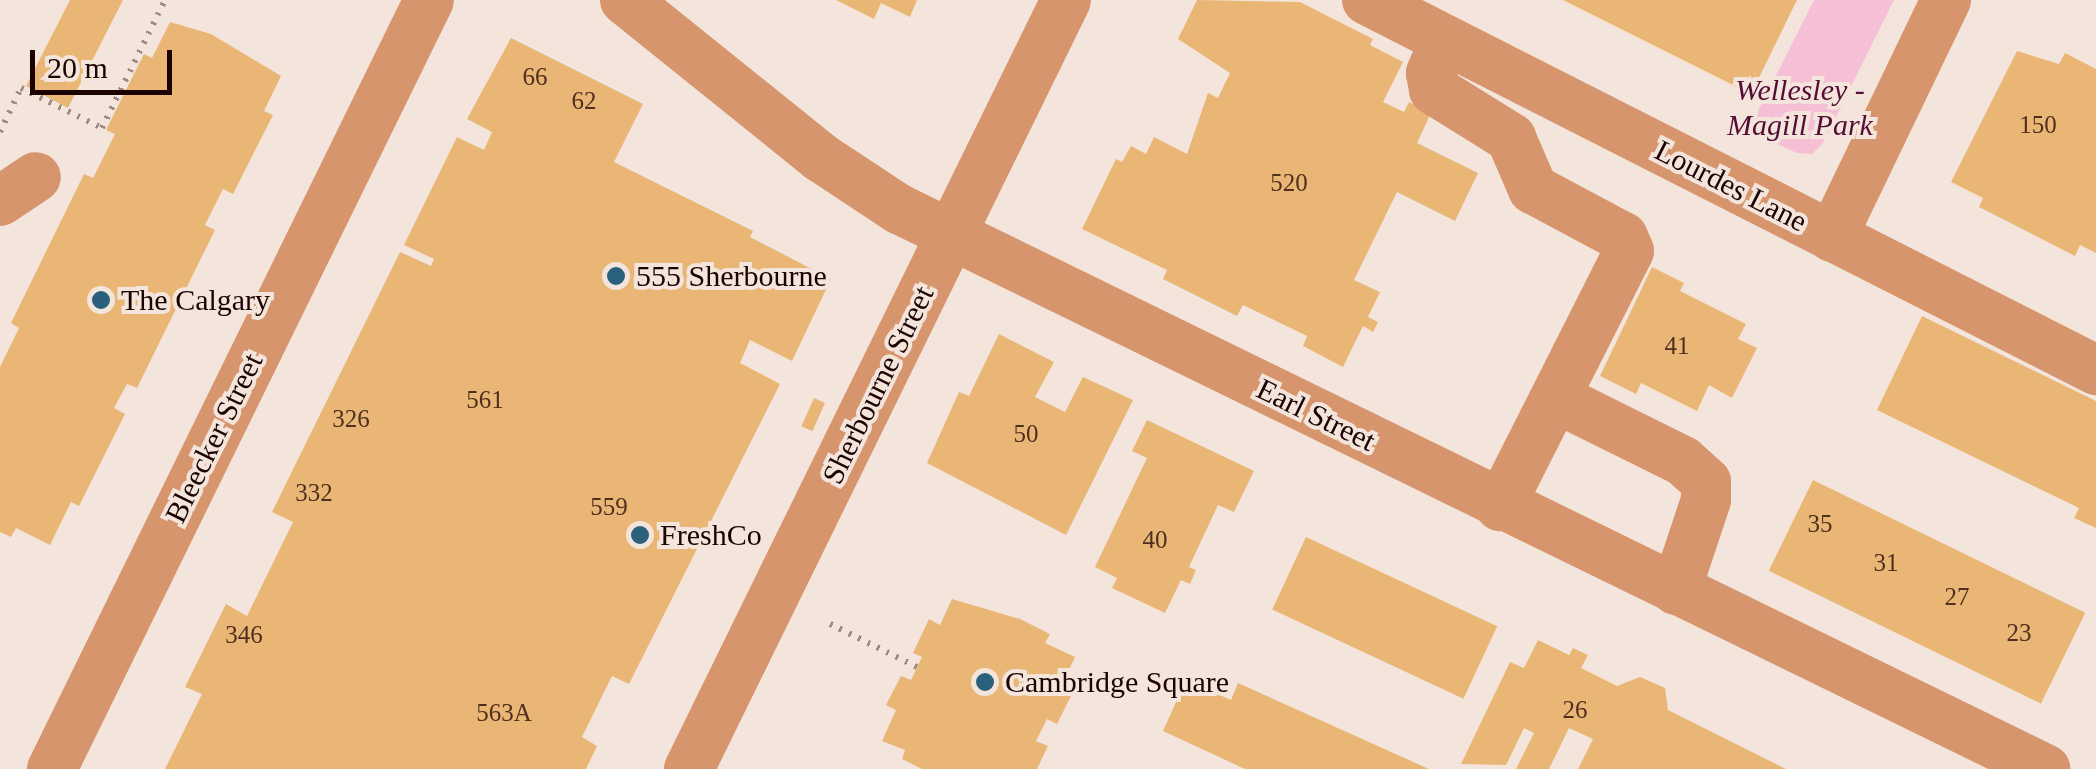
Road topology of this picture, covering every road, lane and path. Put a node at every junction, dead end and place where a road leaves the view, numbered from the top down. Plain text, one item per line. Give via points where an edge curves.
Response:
1 (166, 0) edge
2 (429, 0) edge
3 (625, 0) edge
4 (1066, 0) edge
5 (1367, 0) edge
6 (1946, 0) edge
7 (1445, 40) junction
8 (0, 132) edge
9 (952, 233) junction
10 (1832, 237) junction
11 (2096, 370) edge
12 (1556, 398) junction
13 (1500, 506) junction
14 (1676, 590) junction
15 (830, 624) dead end
16 (917, 667) dead end
17 (1965, 751) edge
18 (52, 769) edge
19 (689, 769) edge
20 (2045, 769) edge

1 - 8 path via 102,128 21,88
2 - 18 street, Bleecker Street
3 - 9 street, Earl Street via 820,157 900,209
4 - 9 street, Sherbourne Street
5 - 7 street, Lourdes Lane
6 - 10 street
7 - 10 street, Lourdes Lane
7 - 12 street via 1430,73 1434,90 1511,138 1533,190 1623,237 1628,252
9 - 13 street, Earl Street
9 - 19 street, Sherbourne Street
10 - 11 street, Lourdes Lane
12 - 13 street
12 - 14 street via 1684,461 1706,482
13 - 14 street, Earl Street
14 - 17 street, Earl Street
15 - 16 path
17 - 20 street, Earl Street

